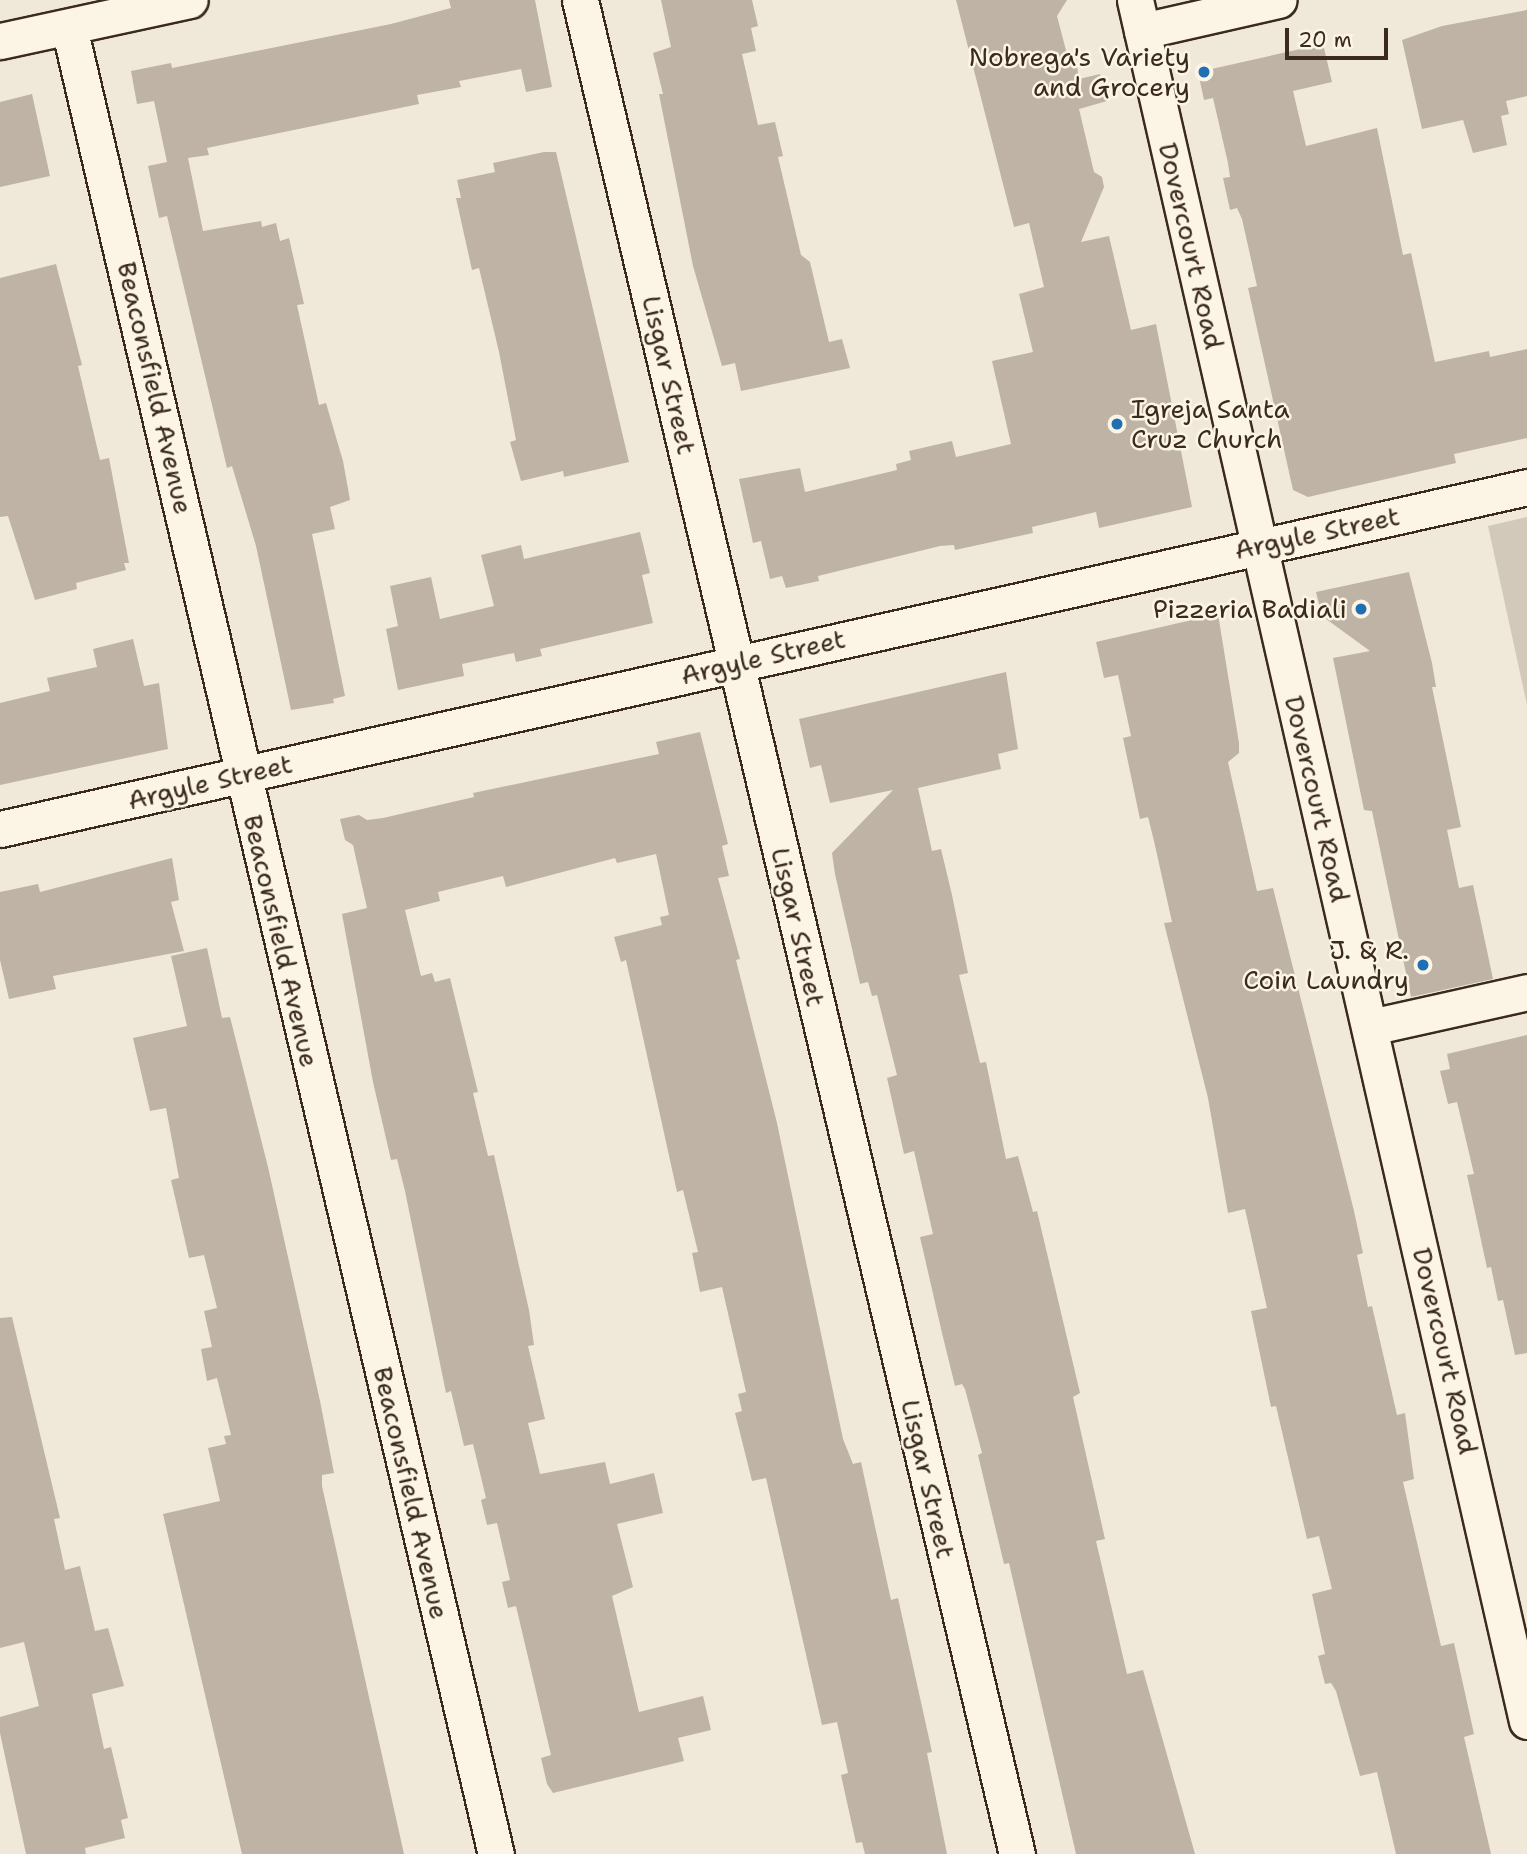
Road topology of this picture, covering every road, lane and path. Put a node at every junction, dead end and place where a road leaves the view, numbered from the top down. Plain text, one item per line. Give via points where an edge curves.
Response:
1 (190, 0) edge
2 (580, 0) edge
3 (1279, 0) edge
4 (1138, 15) edge
5 (69, 27) junction
6 (0, 41) edge
7 (1527, 487) edge
8 (1258, 546) junction
9 (739, 662) junction
10 (244, 775) junction
11 (0, 830) edge
12 (1527, 992) edge
13 (1371, 1027) junction
14 (1527, 1721) edge
15 (496, 1854) edge
16 (1017, 1854) edge

1 - 5 street
2 - 9 street, Lisgar Street
3 - 4 street
4 - 8 street, Dovercourt Road
5 - 6 street
5 - 10 street, Beaconsfield Avenue
7 - 8 street, Argyle Street
8 - 9 street, Argyle Street
8 - 13 street, Dovercourt Road
9 - 10 street, Argyle Street
9 - 16 street, Lisgar Street via 784,873
10 - 11 street, Argyle Street
10 - 15 street, Beaconsfield Avenue
12 - 13 street
13 - 14 street, Dovercourt Road

